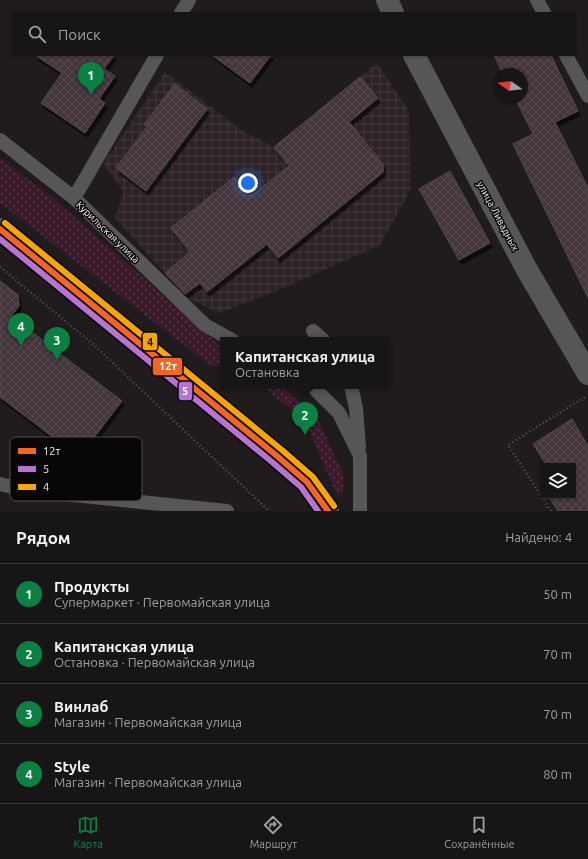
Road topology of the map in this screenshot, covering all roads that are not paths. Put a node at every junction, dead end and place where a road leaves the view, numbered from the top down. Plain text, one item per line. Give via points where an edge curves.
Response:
1 (189, 0) edge
2 (387, 0) edge
3 (537, 0) edge
4 (182, 12) edge
5 (393, 12) edge
6 (543, 12) edge
7 (156, 56) edge
8 (415, 56) edge
9 (567, 56) edge
10 (588, 96) edge
11 (0, 140) edge
12 (74, 198) junction
13 (0, 229) edge
14 (227, 337) edge
15 (582, 350) edge
16 (588, 374) edge
17 (315, 389) edge
18 (352, 389) edge
19 (360, 456) junction
20 (0, 484) edge
21 (10, 486) edge
22 (131, 501) edge
23 (227, 511) edge
24 (328, 511) edge
25 (360, 511) edge

1 - 4 lane
2 - 5 street
3 - 6 lane
7 - 12 lane, Курильская улица
8 - 15 street, улица Ливадных via 524,263
9 - 10 lane
11 - 12 lane
12 - 14 lane, Курильская улица via 205,325
13 - 24 street via 271,451 307,482
15 - 16 street, улица Ливадных
17 - 19 lane via 339,413
18 - 19 lane
19 - 25 lane
20 - 21 lane
22 - 23 lane

